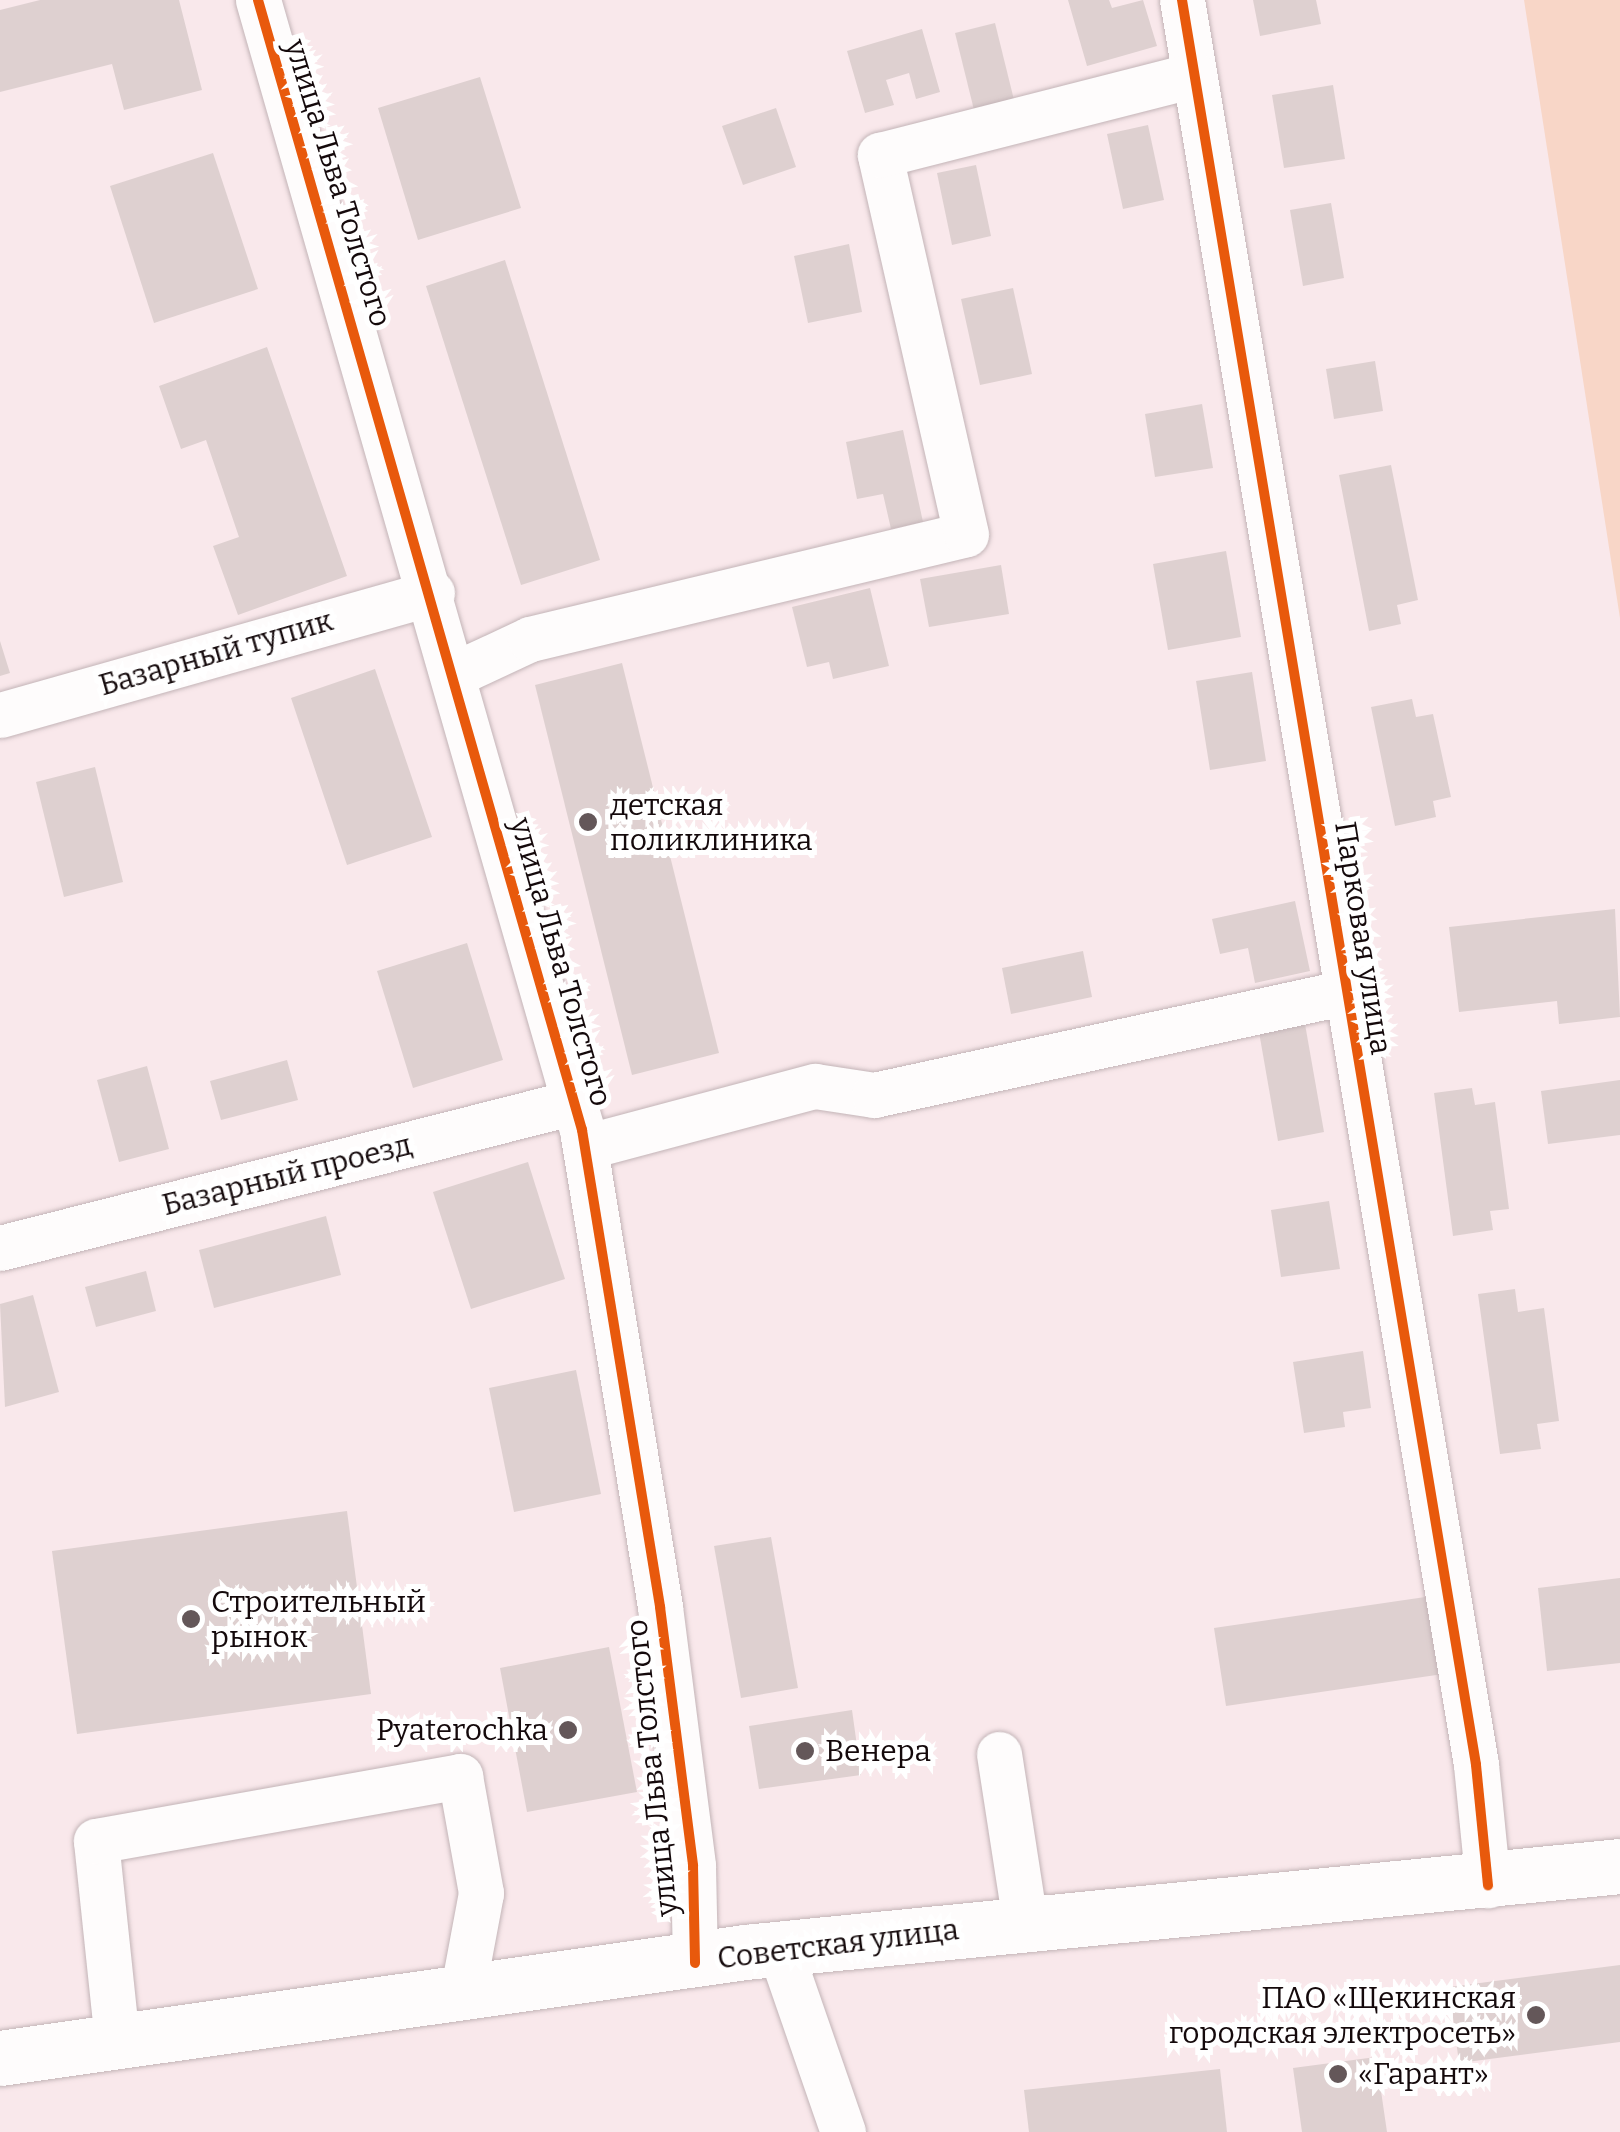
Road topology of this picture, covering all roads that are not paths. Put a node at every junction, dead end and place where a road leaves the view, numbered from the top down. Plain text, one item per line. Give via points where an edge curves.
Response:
1 (258, 0) edge
2 (1182, 0) edge
3 (1194, 75) junction
4 (432, 594) junction
5 (455, 674) junction
6 (0, 716) edge
7 (1347, 992) junction
8 (574, 1102) junction
9 (585, 1147) junction
10 (0, 1248) edge
11 (999, 1754) dead end
12 (1620, 1866) edge
13 (1488, 1885) junction
14 (1025, 1922) junction
15 (780, 1950) junction
16 (694, 1963) junction
17 (462, 1995) junction
18 (117, 2040) junction
19 (0, 2058) edge
20 (843, 2132) edge

1 - 4 street, улица Льва Толстого
2 - 3 street, Парковая улица
3 - 5 street via 880,155 966,534 530,639
3 - 7 street, Парковая улица
4 - 5 street, улица Льва Толстого
4 - 6 street, Базарный тупик
5 - 8 street, улица Льва Толстого
7 - 9 street via 874,1095 815,1086
7 - 13 street, Парковая улица
8 - 9 street, улица Льва Толстого
8 - 10 street, Базарный проезд
9 - 16 street, улица Льва Толстого via 660,1608 692,1866
11 - 14 street
12 - 13 main road, Советская улица
13 - 14 main road, Советская улица
14 - 15 main road, Советская улица
15 - 16 main road, Советская улица
15 - 20 street
16 - 17 main road, Советская улица
17 - 18 main road, Советская улица
17 - 18 street via 481,1893 460,1776 96,1842
18 - 19 main road, Советская улица

